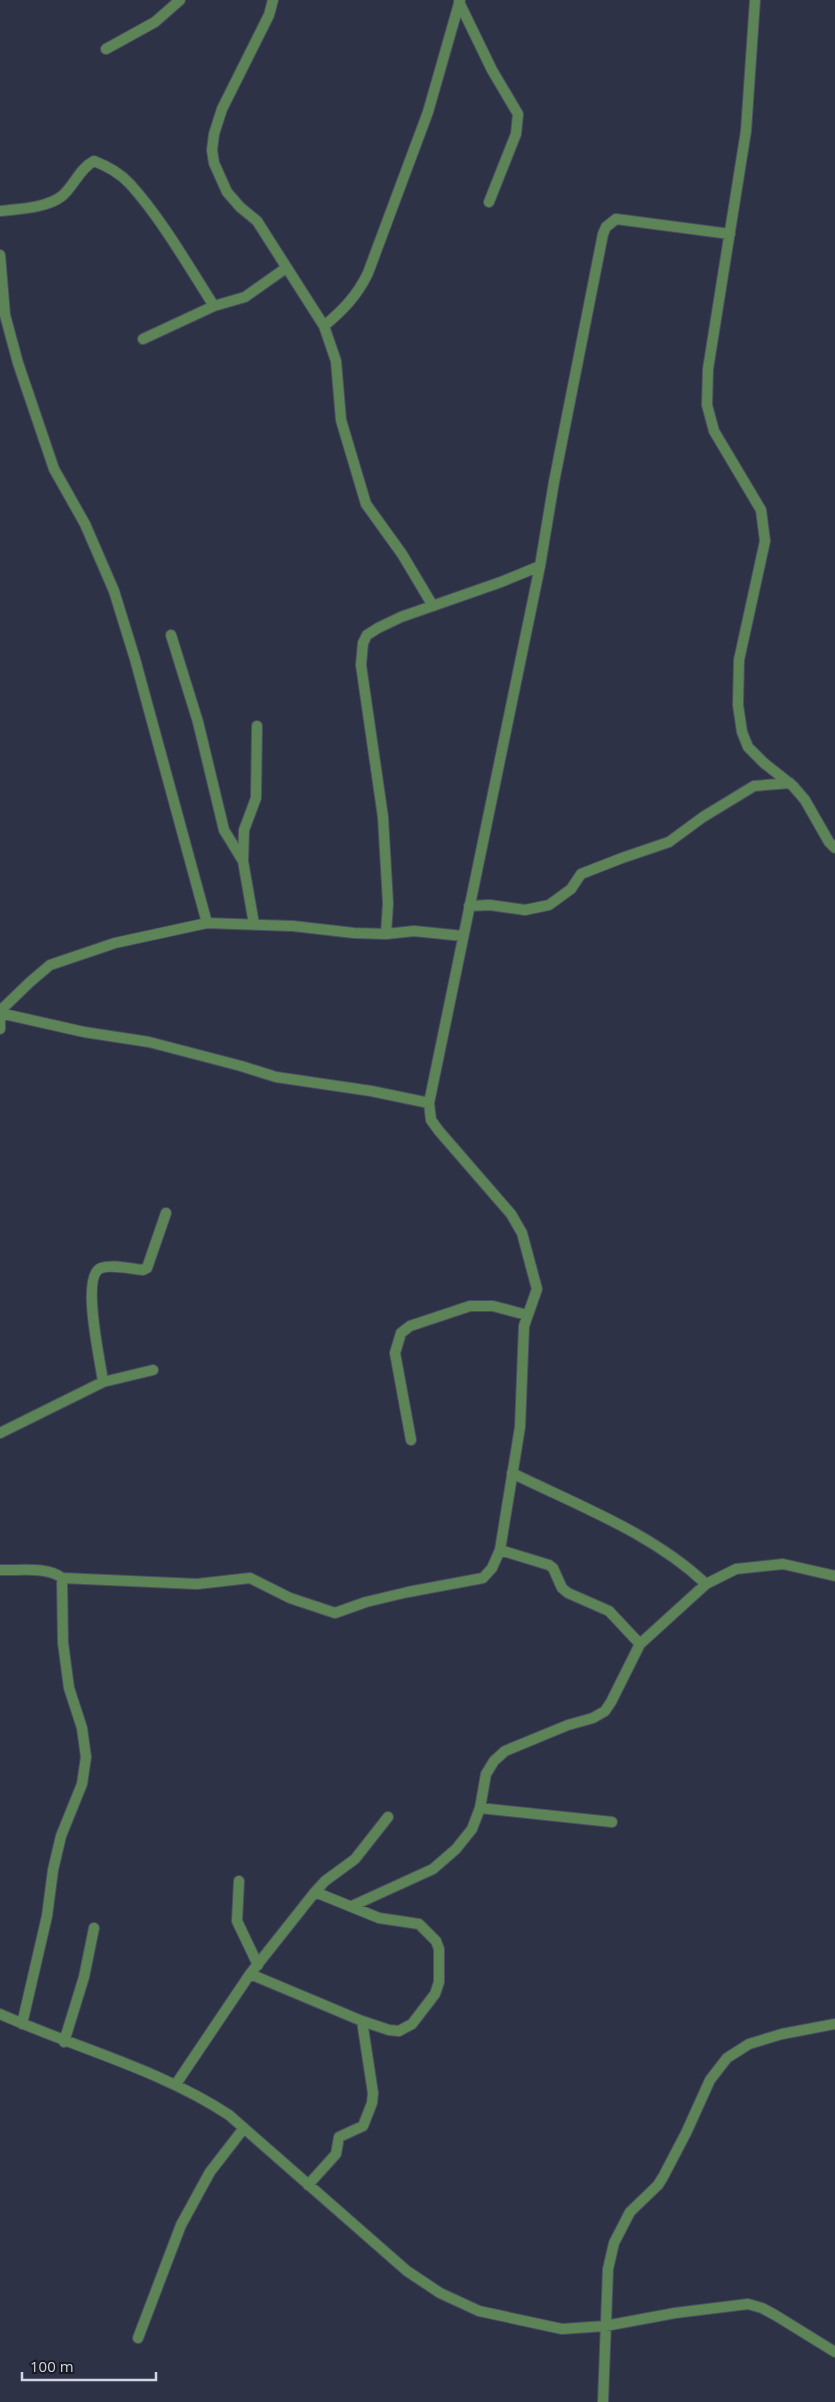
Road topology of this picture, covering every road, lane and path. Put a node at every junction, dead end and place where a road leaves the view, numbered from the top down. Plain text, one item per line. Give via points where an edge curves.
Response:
1 (180, 0) edge
2 (274, 0) edge
3 (755, 0) edge
4 (459, 1) edge
5 (106, 49) dead end
6 (489, 202) dead end
7 (0, 210) edge
8 (730, 234) junction
9 (0, 254) edge
10 (286, 268) junction
11 (214, 306) junction
12 (324, 326) junction
13 (143, 339) dead end
14 (540, 566) junction
15 (433, 606) junction
16 (170, 635) dead end
17 (257, 726) dead end
18 (790, 784) junction
19 (835, 848) edge
20 (243, 861) junction
21 (469, 906) junction
22 (208, 924) junction
23 (254, 924) junction
24 (386, 934) junction
25 (463, 936) junction
26 (0, 1012) edge
27 (0, 1020) edge
28 (0, 1029) edge
29 (428, 1103) junction
30 (166, 1213) dead end
31 (527, 1315) junction
32 (153, 1370) dead end
33 (103, 1382) junction
34 (0, 1433) edge
35 (411, 1440) dead end
36 (512, 1473) junction
37 (500, 1550) junction
38 (0, 1570) edge
39 (835, 1576) edge
40 (62, 1578) junction
41 (706, 1584) junction
42 (640, 1644) junction
43 (480, 1808) junction
44 (388, 1818) dead end
45 (612, 1822) dead end
46 (240, 1881) dead end
47 (315, 1892) junction
48 (352, 1906) junction
49 (94, 1928) dead end
50 (258, 1965) junction
51 (250, 1974) junction
52 (0, 2014) edge
53 (362, 2022) junction
54 (22, 2024) junction
55 (835, 2024) edge
56 (64, 2042) junction
57 (176, 2084) junction
58 (244, 2128) junction
59 (308, 2185) junction
60 (605, 2326) junction
61 (138, 2338) dead end
62 (835, 2352) edge
63 (602, 2402) edge

1 - 5 street via 155,22
2 - 10 street via 222,109 212,150 227,192 257,220
3 - 8 street via 746,131
4 - 6 street via 492,70 518,114 516,134
4 - 12 street via 428,112 368,273 347,306
7 - 11 street via 36,207 62,197 94,161 108,167 130,184
8 - 14 street via 616,219 606,227
8 - 18 street via 708,369 706,405 714,431 761,510 765,541 739,660 738,705 748,747
9 - 22 street via 5,315 18,363 54,469 85,524 114,591 136,659
10 - 11 street via 245,297
10 - 12 street
11 - 13 street
12 - 15 street via 336,361 341,420 366,504 402,554
14 - 15 street
14 - 21 street
15 - 24 street via 378,628 367,635 363,643 361,665 383,817 388,903
16 - 20 street via 198,722 224,830
17 - 20 street via 256,798 244,830
18 - 19 street via 805,800
18 - 21 street via 754,786 669,842 581,874 571,889 549,905 525,910
20 - 23 street
21 - 25 street
22 - 23 street
22 - 26 street via 115,943 50,966
23 - 24 street
24 - 25 street via 414,931
25 - 29 street
26 - 29 street via 84,1032 149,1042 295,1081 371,1091
27 - 28 street
29 - 31 street via 439,1131 497,1196 522,1233 537,1289
30 - 33 street via 147,1268 108,1267 94,1272 92,1312
31 - 35 street via 493,1306 470,1306 410,1326 401,1333 395,1353
31 - 36 street via 520,1427
32 - 33 street
33 - 34 street
36 - 37 street
36 - 41 street via 656,1544
37 - 40 street via 492,1568 483,1578 408,1592 335,1613 290,1598 250,1578 197,1584
37 - 42 street via 550,1565 562,1588 610,1612
38 - 40 street via 56,1573
39 - 41 street via 782,1564 736,1569
40 - 54 street via 63,1644 69,1688 82,1728 86,1757 82,1784 61,1836 48,1916
41 - 42 street
42 - 43 street via 612,1702 604,1711 505,1751 494,1761 486,1774
43 - 45 street
43 - 48 street via 472,1829 432,1869
44 - 47 street via 355,1858 325,1880
46 - 50 street via 237,1921
47 - 48 street
47 - 50 street
48 - 53 street via 379,1918 419,1924 436,1941 439,1949 439,1982 412,2024 394,2030
49 - 56 street via 84,1977
50 - 51 street
51 - 53 street
51 - 57 street
52 - 54 street
53 - 59 street via 372,2104 363,2126 339,2138 336,2154
54 - 56 street
55 - 60 street via 749,2044 727,2058 716,2070 658,2185 630,2212 614,2243 608,2269
56 - 57 street
57 - 58 street via 209,2102
58 - 59 street
58 - 61 street via 210,2172 188,2211
59 - 60 street via 407,2271 440,2293 479,2311 525,2322 562,2328
60 - 62 street via 748,2304 775,2314
60 - 63 street

